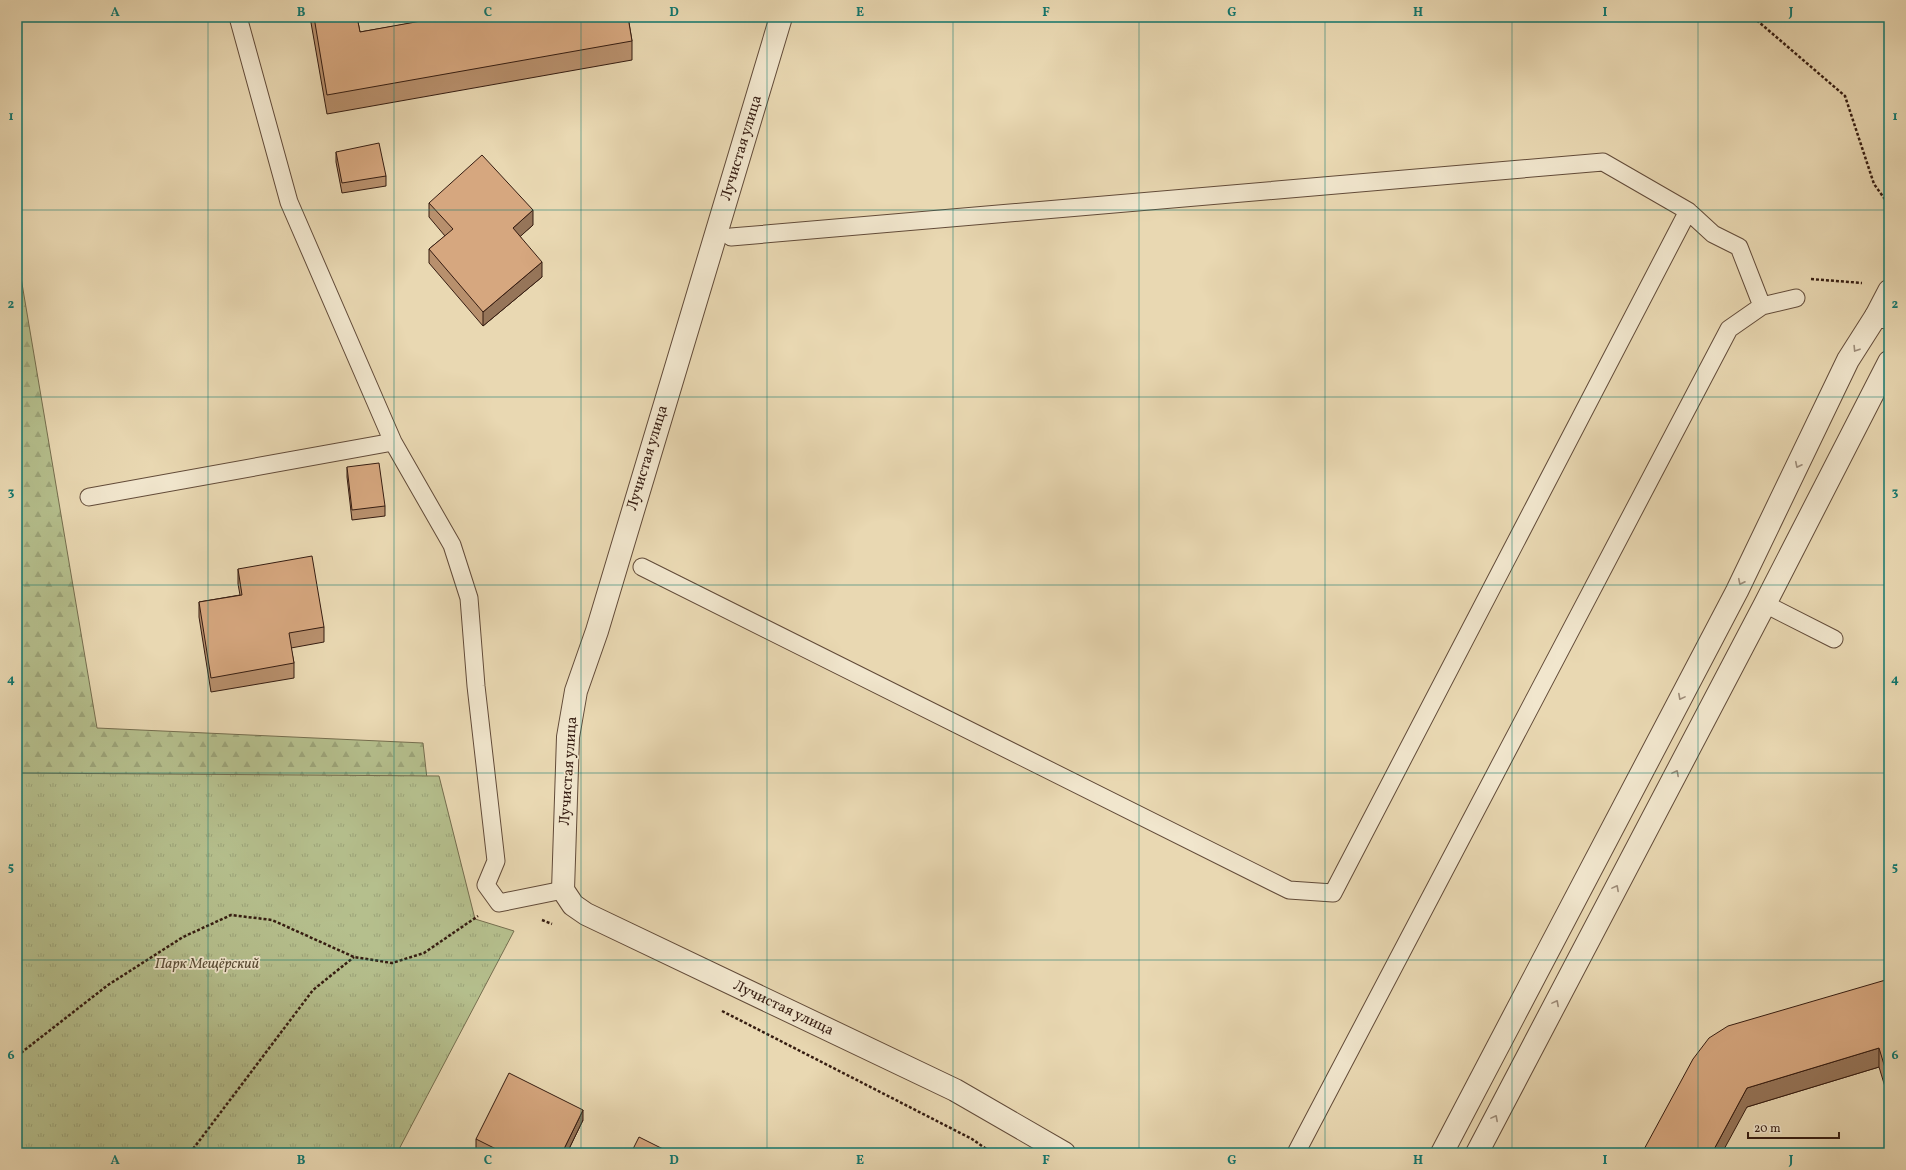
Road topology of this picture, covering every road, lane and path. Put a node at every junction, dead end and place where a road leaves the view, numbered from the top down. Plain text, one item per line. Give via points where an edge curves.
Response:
1 (238, 17) edge
2 (781, 17) edge
3 (1753, 17) edge
4 (1889, 205) edge
5 (1688, 210) junction
6 (731, 237) dead end
7 (1805, 278) dead end
8 (1862, 284) dead end
9 (1889, 292) edge
10 (1796, 298) dead end
11 (1762, 306) junction
12 (1883, 317) edge
13 (1889, 362) edge
14 (393, 442) junction
15 (89, 497) dead end
16 (642, 567) dead end
17 (1765, 604) junction
18 (1834, 639) dead end
19 (563, 890) junction
20 (499, 903) junction
21 (539, 918) dead end
22 (559, 928) dead end
23 (354, 957) junction
24 (717, 1009) dead end
25 (17, 1056) edge
26 (190, 1153) edge
27 (992, 1153) edge
28 (1064, 1153) edge
29 (1296, 1153) edge
30 (1442, 1153) edge
31 (1477, 1153) edge

1 - 14 lane via 289,202
2 - 19 street, Лучистая улица via 601,616 576,691 568,737
3 - 4 path via 1845,96 1874,184
5 - 6 lane via 1602,162
5 - 11 lane via 1713,234 1739,247
5 - 16 lane via 1334,894 1289,890
7 - 8 path
9 - 12 street
10 - 11 lane
11 - 29 lane via 1729,329
12 -> 30 street via 1848,360 1733,598
13 - 17 street
14 - 15 lane
14 - 20 lane via 452,546 469,598 476,686 496,861 486,885
17 - 18 lane
31 -> 17 street
19 - 20 lane
19 - 28 street, Лучистая улица via 573,905 586,914 955,1090
20 - 23 path via 424,953 392,963
21 - 22 path
23 - 25 path via 272,920 231,915 183,937 108,985
23 - 26 path via 313,990
24 - 27 path via 972,1139

